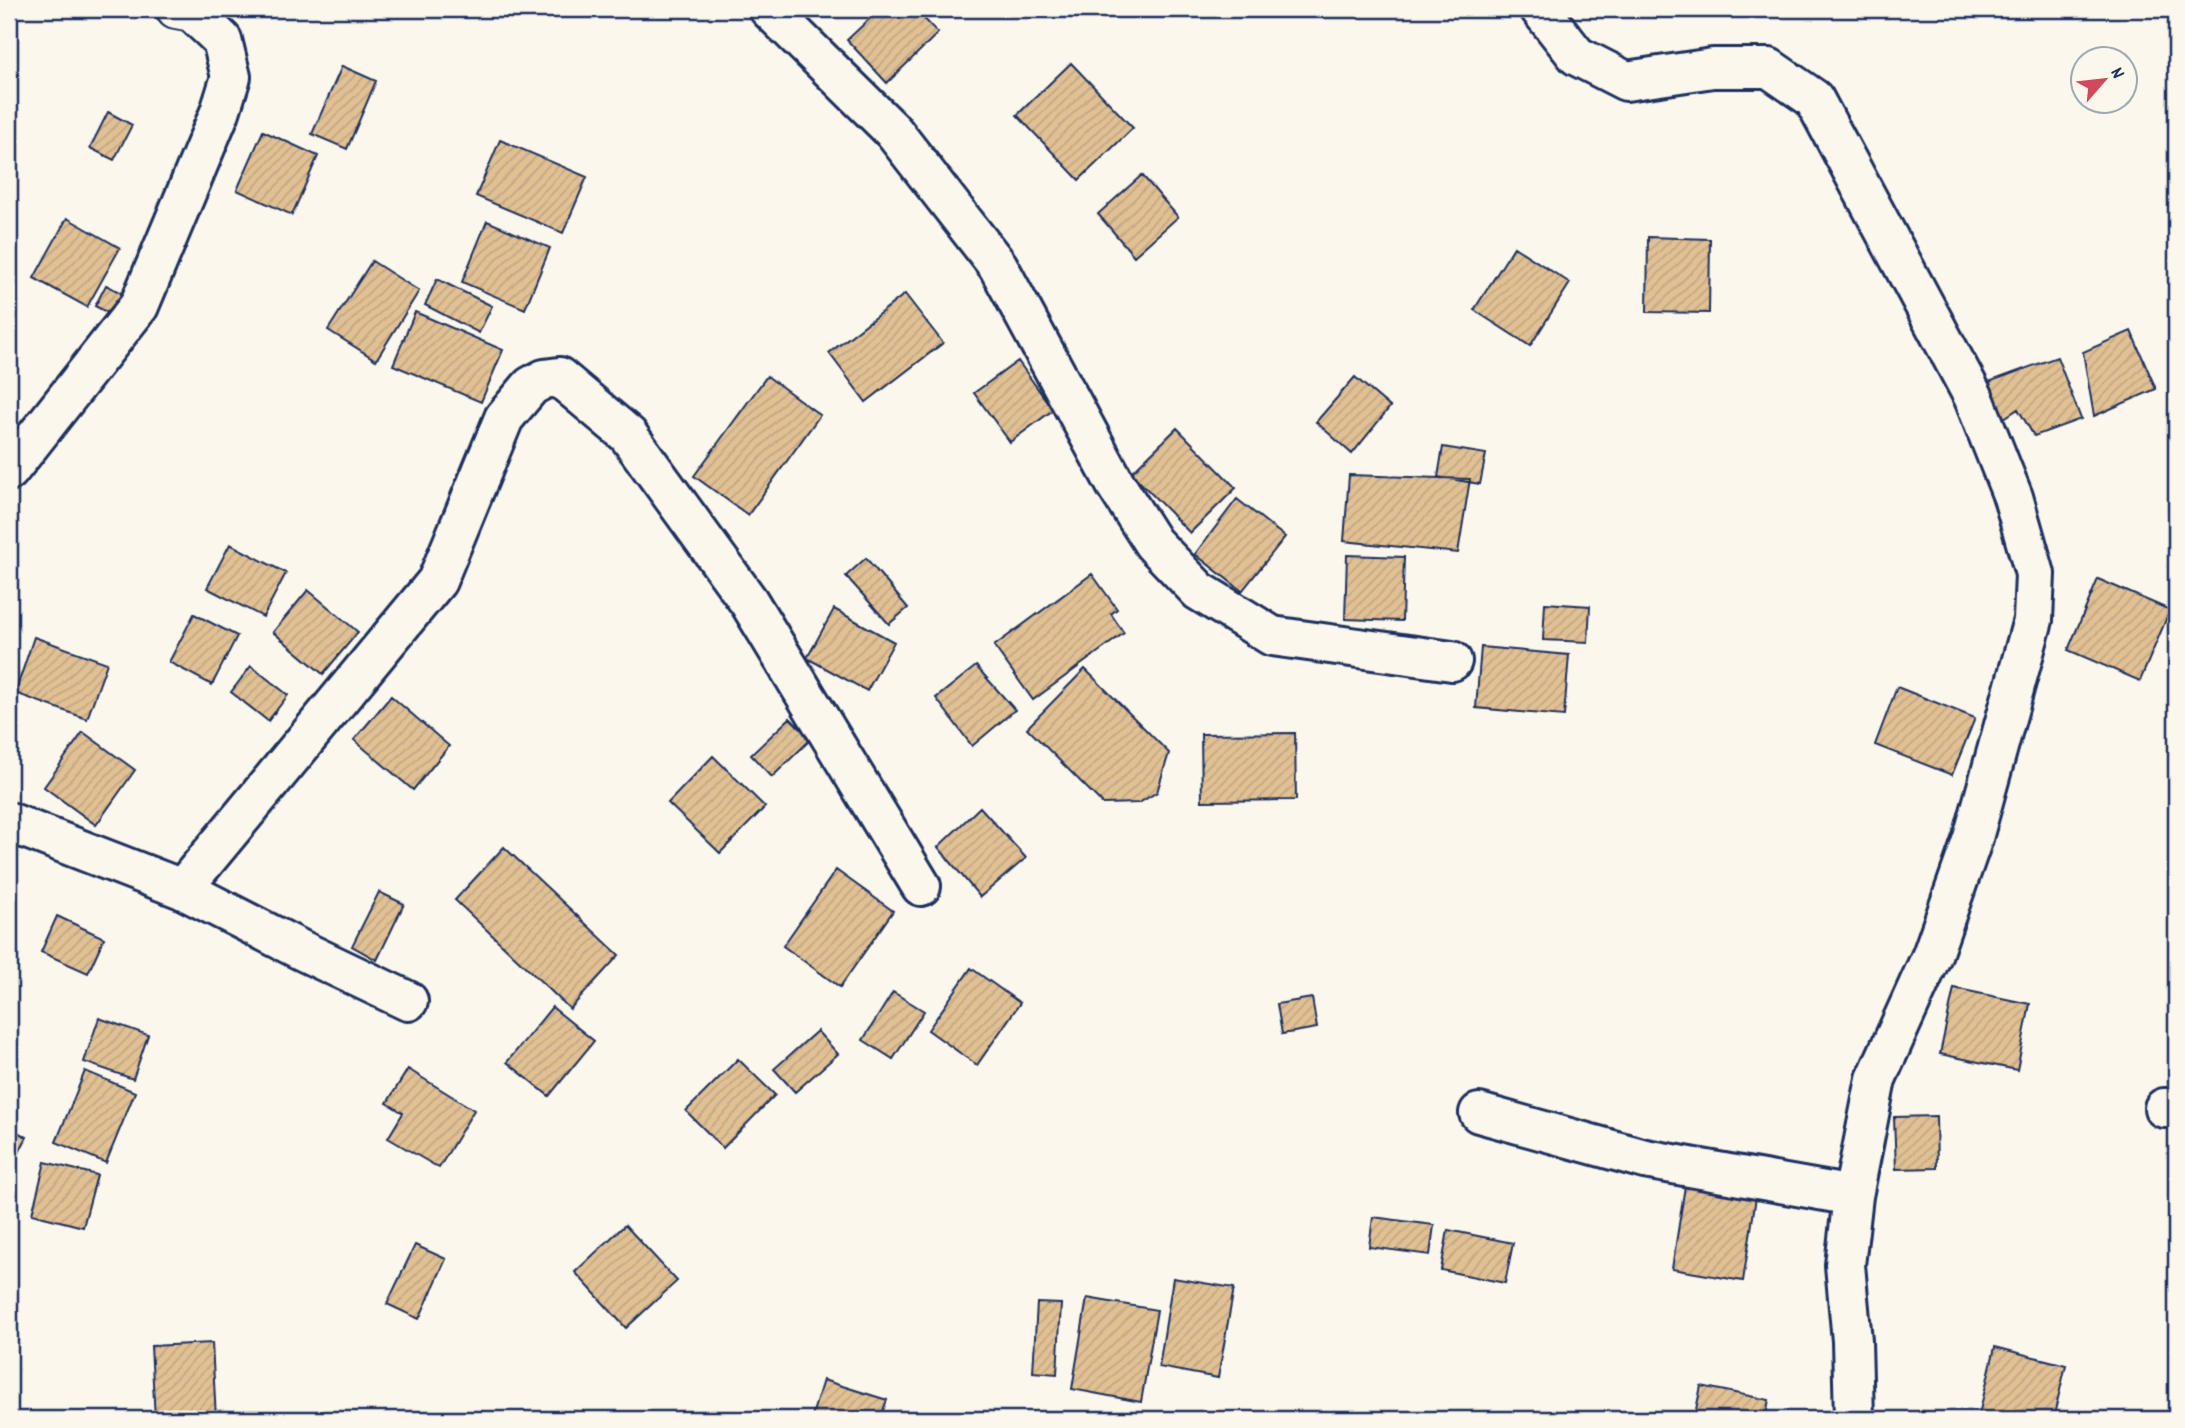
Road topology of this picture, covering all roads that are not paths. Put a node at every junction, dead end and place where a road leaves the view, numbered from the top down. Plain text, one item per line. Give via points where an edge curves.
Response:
1 (176, 9) edge
2 (769, 9) edge
3 (1540, 9) edge
4 (9, 471) edge
5 (1452, 661) dead end
6 (9, 822) edge
7 (921, 886) dead end
8 (182, 889) junction
9 (408, 1001) dead end
10 (1479, 1113) dead end
11 (1853, 1196) junction
12 (1854, 1419) edge

1 - 4 street via 192,12 222,40 230,78 220,112 139,306
2 - 5 street via 893,131 998,266 1116,485 1153,543 1199,592 1272,636
3 - 11 street via 1577,56 1626,80 1713,68 1769,68 1814,99 1973,397 2013,497 2035,574 2033,621 1973,838 1932,955 1876,1079
6 - 8 street
7 - 8 street via 749,602 628,435 559,377 531,386 504,418 437,581
8 - 9 street
10 - 11 street via 1646,1159
11 - 12 street via 1845,1265

